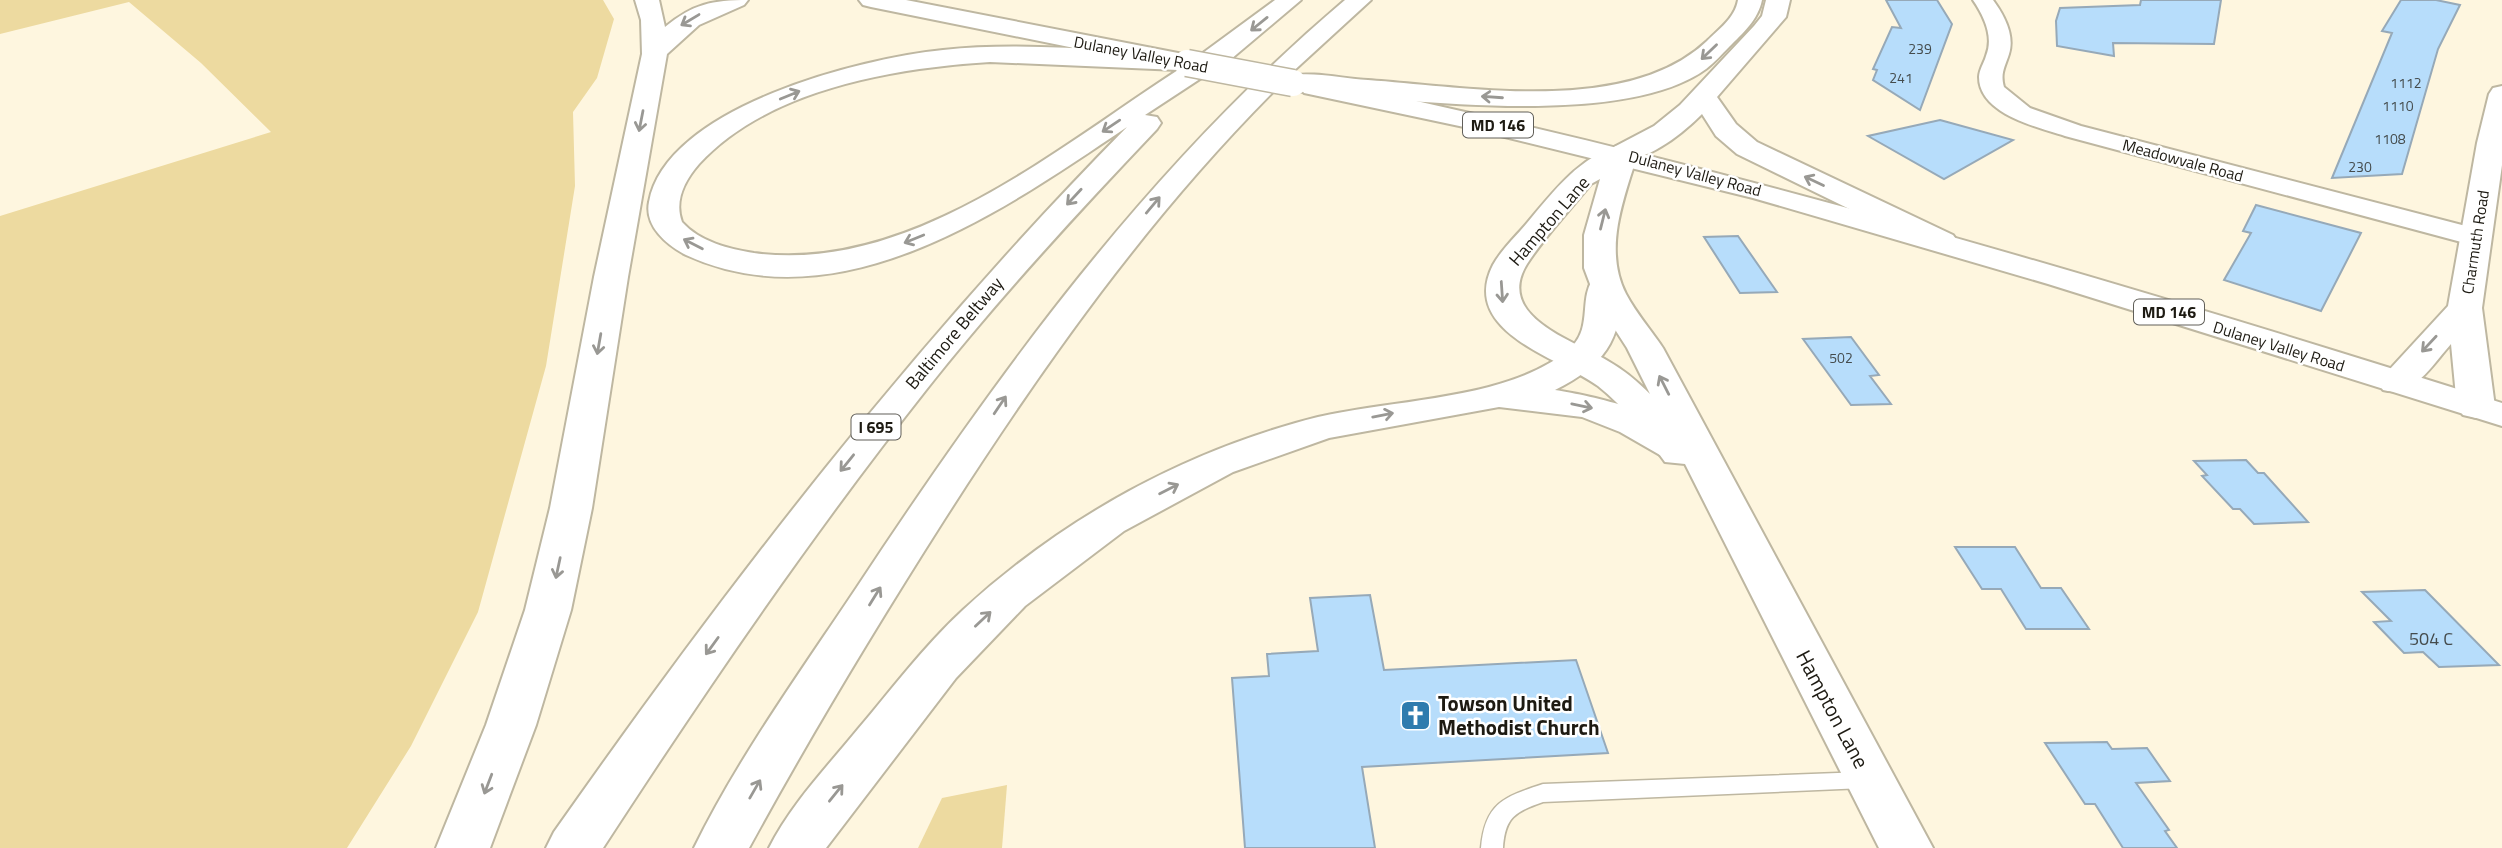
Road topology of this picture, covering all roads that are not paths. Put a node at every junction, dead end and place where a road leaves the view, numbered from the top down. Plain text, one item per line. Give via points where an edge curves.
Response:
1 (648, 0) edge
2 (736, 0) edge
3 (871, 0) edge
4 (1289, 0) edge
5 (1360, 0) edge
6 (1381, 0) edge
7 (1750, 0) edge
8 (1778, 0) edge
9 (1983, 0) edge
10 (1229, 48) junction
11 (1101, 52) junction
12 (655, 54) junction
13 (1292, 70) junction
14 (1378, 93) junction
15 (2502, 94) edge
16 (1704, 97) junction
17 (2496, 145) edge
18 (1623, 153) junction
19 (2474, 237) junction
20 (1942, 242) junction
21 (1605, 286) junction
22 (2465, 308) junction
23 (1581, 359) junction
24 (2396, 382) junction
25 (1490, 398) junction
26 (2489, 411) edge
27 (1674, 446) junction
28 (1740, 533) junction
29 (1870, 780) junction
30 (463, 848) edge
31 (573, 848) edge
32 (721, 848) edge
33 (796, 848) edge
34 (1492, 848) edge
35 (1906, 848) edge

1 - 12 main road
2 -> 12 main road via 684,23 667,36
3 - 11 main road, Dulaney Valley Road
4 -> 10 main road, Baltimore Beltway / I 695
5 - 13 main road
6 - 13 main road
7 -> 14 main road via 1738,24 1697,64 1676,77 1628,91 1538,99
8 - 16 main road via 1774,17
9 - 19 street, Meadowvale Road via 1998,29 2000,50 1990,76 1992,90 2027,116
10 -> 11 main road via 1033,178 966,216 898,246 825,262 758,263 702,249 667,224 665,197 696,150 743,117 808,88 886,65 962,54
10 -> 31 main road, Baltimore Beltway / I 695 via 1101,168 942,345 805,516
11 - 13 main road, Dulaney Valley Road / MD 146, bridge
12 -> 30 main road via 548,610 511,725
13 - 14 main road, Dulaney Valley Road / MD 146
32 -> 13 main road via 778,748 1029,362 1176,178
14 - 18 main road, Dulaney Valley Road / MD 146
15 - 17 main road, Charmuth Road
16 - 18 main road via 1678,122
20 -> 16 main road via 1747,148 1732,137
17 - 19 main road, Charmuth Road
18 - 20 main road, Dulaney Valley Road / MD 146
21 -> 18 main road, Hampton Lane via 1599,236
18 -> 23 main road, Hampton Lane via 1581,178 1502,279 1499,293 1505,309 1520,325 1543,342
19 - 22 main road, Charmuth Road
20 - 24 main road, Dulaney Valley Road / MD 146
21 - 23 main road via 1605,316 1597,339
28 -> 21 main road, Hampton Lane via 1646,348
22 -> 24 main road, Charmuth Road
22 - 26 main road, Charmuth Road
23 - 25 main road via 1546,380
23 - 27 main road, Hampton Lane via 1612,379
24 - 26 main road, Dulaney Valley Road / MD 146
25 -> 27 main road via 1541,399 1612,413
33 -> 25 main road via 903,710 980,622 1049,564 1119,515 1256,449 1327,426
27 - 28 main road, Hampton Lane
28 - 29 main road, Hampton Lane
29 - 34 lane via 1544,793 1509,804 1497,818
29 - 35 main road, Hampton Lane

